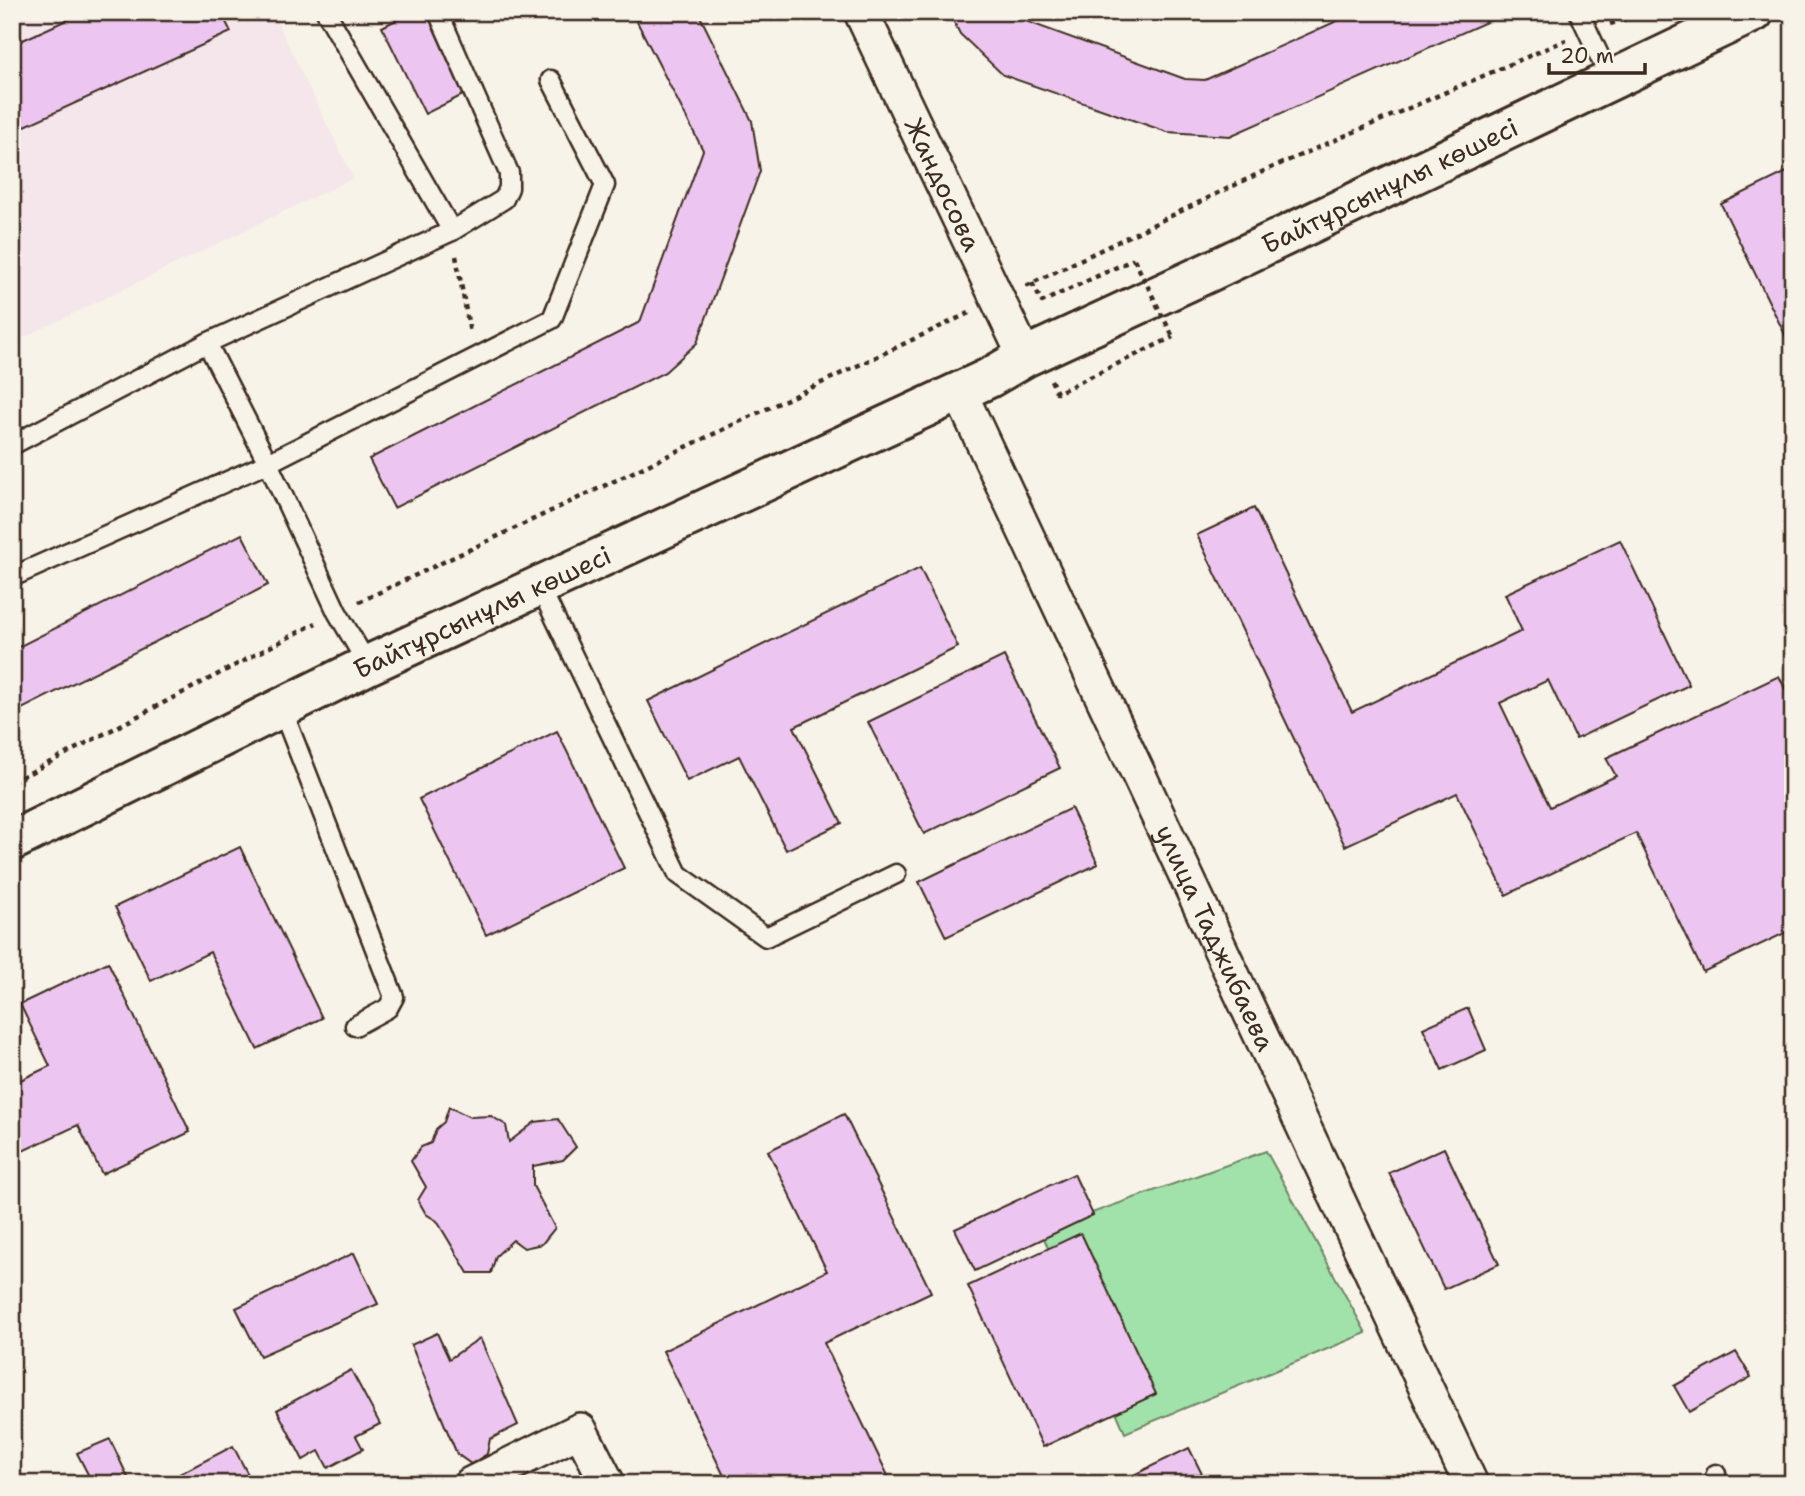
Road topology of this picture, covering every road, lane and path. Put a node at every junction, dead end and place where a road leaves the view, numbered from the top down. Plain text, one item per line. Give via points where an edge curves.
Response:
1 (326, 12) edge
2 (438, 12) edge
3 (861, 12) edge
4 (1579, 12) edge
5 (1650, 12) edge
6 (1733, 17) edge
7 (1588, 31) junction
8 (551, 80) dead end
9 (1611, 81) junction
10 (452, 231) junction
11 (1032, 283) junction
12 (998, 300) junction
13 (207, 343) junction
14 (1025, 357) junction
15 (475, 358) junction
16 (958, 391) junction
17 (1057, 393) dead end
18 (12, 445) edge
19 (268, 463) junction
20 (12, 577) edge
21 (540, 585) junction
22 (337, 612) junction
23 (368, 665) junction
24 (282, 709) junction
25 (12, 782) edge
26 (12, 841) edge
27 (895, 874) dead end
28 (355, 1026) dead end
29 (471, 1484) edge
30 (608, 1484) edge
31 (1471, 1484) edge

1 - 10 lane
2 - 10 lane via 509,173 504,198
3 - 12 street, Жандосова
4 - 7 lane
5 - 7 path
6 - 9 main road, Байтұрсынұлы көшесі
7 - 9 lane
7 - 11 path via 1264,171
8 - 15 lane via 605,185 552,319
9 - 14 main road, Байтұрсынұлы көшесі
10 - 13 lane
10 - 15 path
11 - 12 path
11 - 17 path, bridge via 1042,302 1134,258 1173,337
12 - 14 street, Жандосова
12 - 22 path
13 - 18 lane
13 - 19 lane
14 - 16 main road, Байтұрсынұлы көшесі
15 - 19 lane
16 - 21 main road, Байтұрсынұлы көшесі
16 - 31 street, улица Таджибаева
19 - 20 lane
19 - 22 lane
21 - 23 main road, Байтұрсынұлы көшесі
21 - 27 lane via 678,874 766,937
22 - 23 lane
22 - 25 path
23 - 24 main road, Байтұрсынұлы көшесі
24 - 26 main road, Байтұрсынұлы көшесі
24 - 28 lane via 394,997 388,1008
29 - 30 street via 580,1430

